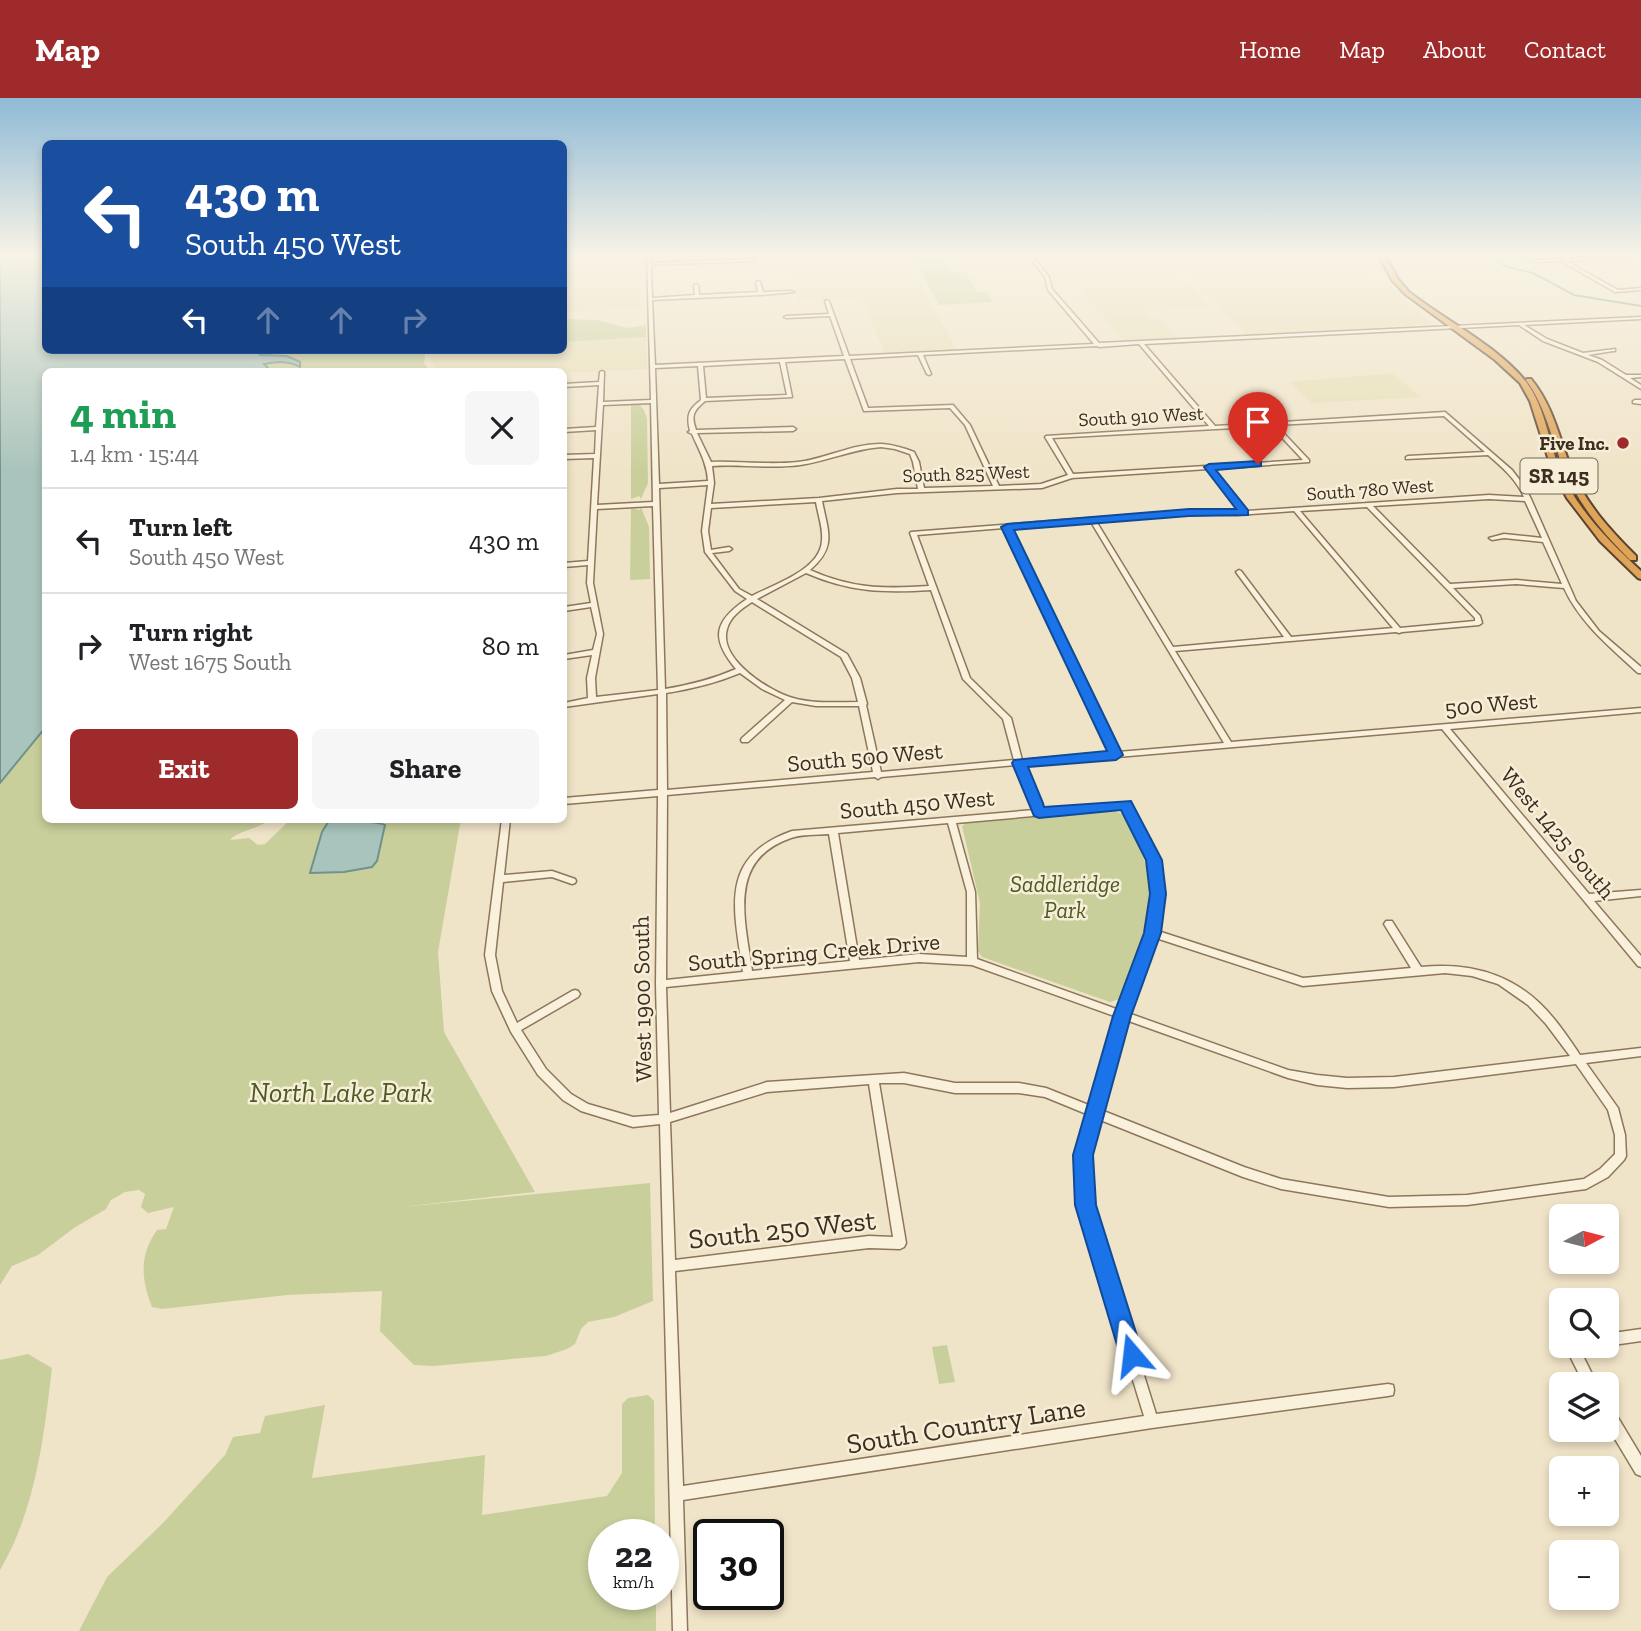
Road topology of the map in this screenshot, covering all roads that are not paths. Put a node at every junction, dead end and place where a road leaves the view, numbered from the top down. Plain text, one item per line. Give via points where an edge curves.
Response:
1 (651, 328) edge
2 (837, 328) edge
3 (1083, 328) edge
4 (1437, 328) edge
5 (1457, 328) edge
6 (1458, 328) edge
7 (1525, 328) edge
8 (1142, 344) junction
9 (1099, 346) junction
10 (1613, 350) dead end
11 (919, 354) junction
12 (1585, 354) junction
13 (848, 358) junction
14 (782, 361) junction
15 (700, 365) junction
16 (652, 367) junction
17 (602, 372) dead end
18 (929, 374) dead end
19 (1641, 376) edge
20 (1625, 377) junction
21 (602, 383) junction
22 (567, 385) edge
23 (1641, 387) edge
24 (654, 399) junction
25 (704, 400) junction
26 (601, 402) junction
27 (1273, 425) junction
28 (599, 428) junction
29 (1214, 428) junction
30 (793, 429) dead end
31 (567, 430) edge
32 (691, 432) junction
33 (1489, 453) junction
34 (597, 456) junction
35 (567, 457) edge
36 (1408, 458) dead end
37 (709, 464) junction
38 (1209, 467) junction
39 (1071, 475) junction
40 (711, 483) junction
41 (656, 486) junction
42 (997, 488) junction
43 (921, 490) junction
44 (1528, 499) junction
45 (818, 500) junction
46 (657, 502) junction
47 (1369, 505) junction
48 (594, 506) junction
49 (709, 506) junction
50 (1294, 509) junction
51 (1244, 512) junction
52 (1092, 519) junction
53 (1007, 527) junction
54 (1492, 538) dead end
55 (1546, 540) junction
56 (729, 549) dead end
57 (708, 552) junction
58 (591, 563) junction
59 (567, 565) edge
60 (1641, 565) edge
61 (804, 570) junction
62 (1239, 572) dead end
63 (1641, 576) edge
64 (1448, 586) junction
65 (1566, 586) junction
66 (932, 588) junction
67 (751, 599) junction
68 (594, 605) junction
69 (567, 609) edge
70 (1399, 631) junction
71 (1289, 639) junction
72 (1170, 649) junction
73 (596, 652) junction
74 (567, 657) edge
75 (740, 670) junction
76 (1641, 671) edge
77 (662, 691) junction
78 (592, 699) junction
79 (790, 700) junction
80 (567, 704) edge
81 (863, 704) junction
82 (1641, 710) edge
83 (1444, 727) junction
84 (745, 740) dead end
85 (1229, 745) junction
86 (1116, 755) junction
87 (1019, 763) junction
88 (878, 776) junction
89 (661, 793) junction
90 (567, 801) edge
91 (1039, 813) junction
92 (951, 820) junction
93 (506, 823) edge
94 (833, 831) junction
95 (499, 879) junction
96 (572, 881) dead end
97 (1641, 893) edge
98 (1587, 898) junction
99 (1389, 924) dead end
100 (1153, 933) junction
101 (972, 961) junction
102 (1641, 963) edge
103 (855, 964) junction
104 (1418, 971) junction
105 (748, 975) junction
106 (661, 984) junction
107 (575, 994) dead end
108 (1122, 1016) junction
109 (515, 1029) junction
110 (1641, 1052) edge
111 (1578, 1060) junction
112 (873, 1079) junction
113 (1095, 1114) junction
114 (664, 1119) junction
115 (670, 1266) junction
116 (1641, 1335) edge
117 (1619, 1338) edge
118 (1388, 1390) dead end
119 (1152, 1421) junction
120 (1619, 1433) edge
121 (1641, 1469) edge
122 (677, 1494) junction
123 (680, 1631) edge

1 - 16 street, West 1900 South
2 - 13 street
3 - 9 street
4 - 8 street
5 - 63 highway, SR 145 via 1522,382 1534,402 1564,487 1597,532
6 - 60 highway, SR 145 via 1532,383 1545,404 1576,488 1608,532
7 - 12 street
8 - 9 street
8 - 29 street
9 - 11 street
10 - 12 street
11 - 13 street
11 - 18 street
12 - 20 street
13 - 14 street
13 - 42 street via 866,410 951,406 967,425
14 - 15 street
14 - 25 street via 790,396
15 - 16 street
15 - 25 street
16 - 24 street, West 1900 South
17 - 21 street
19 - 20 street
20 - 23 street
21 - 22 street
21 - 26 street
24 - 26 street
24 - 41 street, West 1900 South
25 - 32 street via 691,414
26 - 28 street
27 - 29 street, South 910 West
27 - 33 street, South 910 West via 1445,414
27 - 38 street, South 825 West via 1307,461
28 - 31 street
28 - 34 street
29 - 39 street, South 910 West via 1048,437
30 - 32 street
32 - 37 street
33 - 36 street
33 - 44 street via 1510,471
34 - 35 street
34 - 48 street
37 - 40 street
37 - 43 street via 813,462 883,444 912,453
38 - 39 street, South 825 West
38 - 51 street
39 - 42 street, South 825 West via 1042,486
40 - 41 street
40 - 49 street
41 - 46 street, West 1900 South
42 - 43 street, South 825 West
43 - 45 street, South 825 West
44 - 47 street, South 780 West
44 - 55 street
45 - 49 street, South 825 West
45 - 61 street via 826,541 821,556
46 - 48 street
46 - 77 street, West 1900 South
47 - 50 street, South 780 West
47 - 64 street
48 - 58 street
49 - 57 street via 704,532
50 - 51 street, South 780 West
50 - 70 street
51 - 52 street, South 780 West
52 - 53 street, South 780 West
52 - 72 street
53 - 66 street, South 780 West via 913,533
53 - 86 street
54 - 55 street
55 - 65 street
56 - 57 street
57 - 67 street via 726,579
58 - 59 street
58 - 68 street
61 - 66 street via 848,587 881,591
61 - 67 street
62 - 71 street
64 - 65 street via 1524,582
64 - 70 street via 1479,623
65 - 76 street via 1583,616
66 - 87 street via 967,679 1007,718
67 - 75 street via 722,631 724,650
67 - 81 street via 844,656
68 - 69 street
68 - 73 street via 600,634
70 - 71 street
71 - 72 street
72 - 85 street
73 - 74 street
73 - 78 street via 589,689
75 - 77 street via 707,685
75 - 79 street
77 - 78 street
77 - 89 street, West 1900 South
78 - 80 street
79 - 81 street
79 - 84 street
81 - 88 street
82 - 83 street, 500 West
83 - 85 street, 500 West
83 - 98 street, West 1425 South
85 - 86 street, South 500 West
86 - 87 street, South 500 West
87 - 88 street, South 500 West
87 - 91 street
88 - 89 street, South 500 West
89 - 90 street, South 500 West
89 - 106 street, West 1900 South
91 - 92 street, South 450 West
91 - 100 street, South 450 West via 1126,805 1154,860 1158,894
92 - 94 street, South 450 West
92 - 101 street via 971,892
93 - 95 street
94 - 103 street
94 - 105 street, South 450 West via 772,840 745,868 738,893
95 - 96 street via 552,874
95 - 109 street via 490,955 497,991
97 - 98 street
98 - 102 street, West 1425 South
99 - 104 street
100 - 104 street via 1303,982
100 - 108 street
101 - 103 street, South Spring Creek Drive via 919,958
101 - 108 street, South Spring Creek Drive
103 - 105 street, South Spring Creek Drive
104 - 111 street via 1472,972 1501,981 1550,1021
105 - 106 street, South Spring Creek Drive
106 - 114 street, West 1900 South
107 - 109 street
108 - 111 street, South Spring Creek Drive via 1288,1074 1346,1083 1394,1082
108 - 113 street
109 - 114 street via 542,1072 585,1108 634,1122
110 - 111 street, South Spring Creek Drive
111 - 113 street via 1613,1108 1620,1156 1586,1184 1467,1200 1389,1202 1281,1184
112 - 113 street via 904,1078 955,1088 1019,1087
112 - 114 street via 767,1087
112 - 115 street, South 250 West via 900,1243 869,1242
113 - 119 street via 1083,1155 1085,1205
114 - 115 street, West 1900 South
115 - 122 street, West 1900 South
116 - 117 street
118 - 119 street, South Country Lane
119 - 122 street, South Country Lane
120 - 121 street
122 - 123 street, West 1900 South

